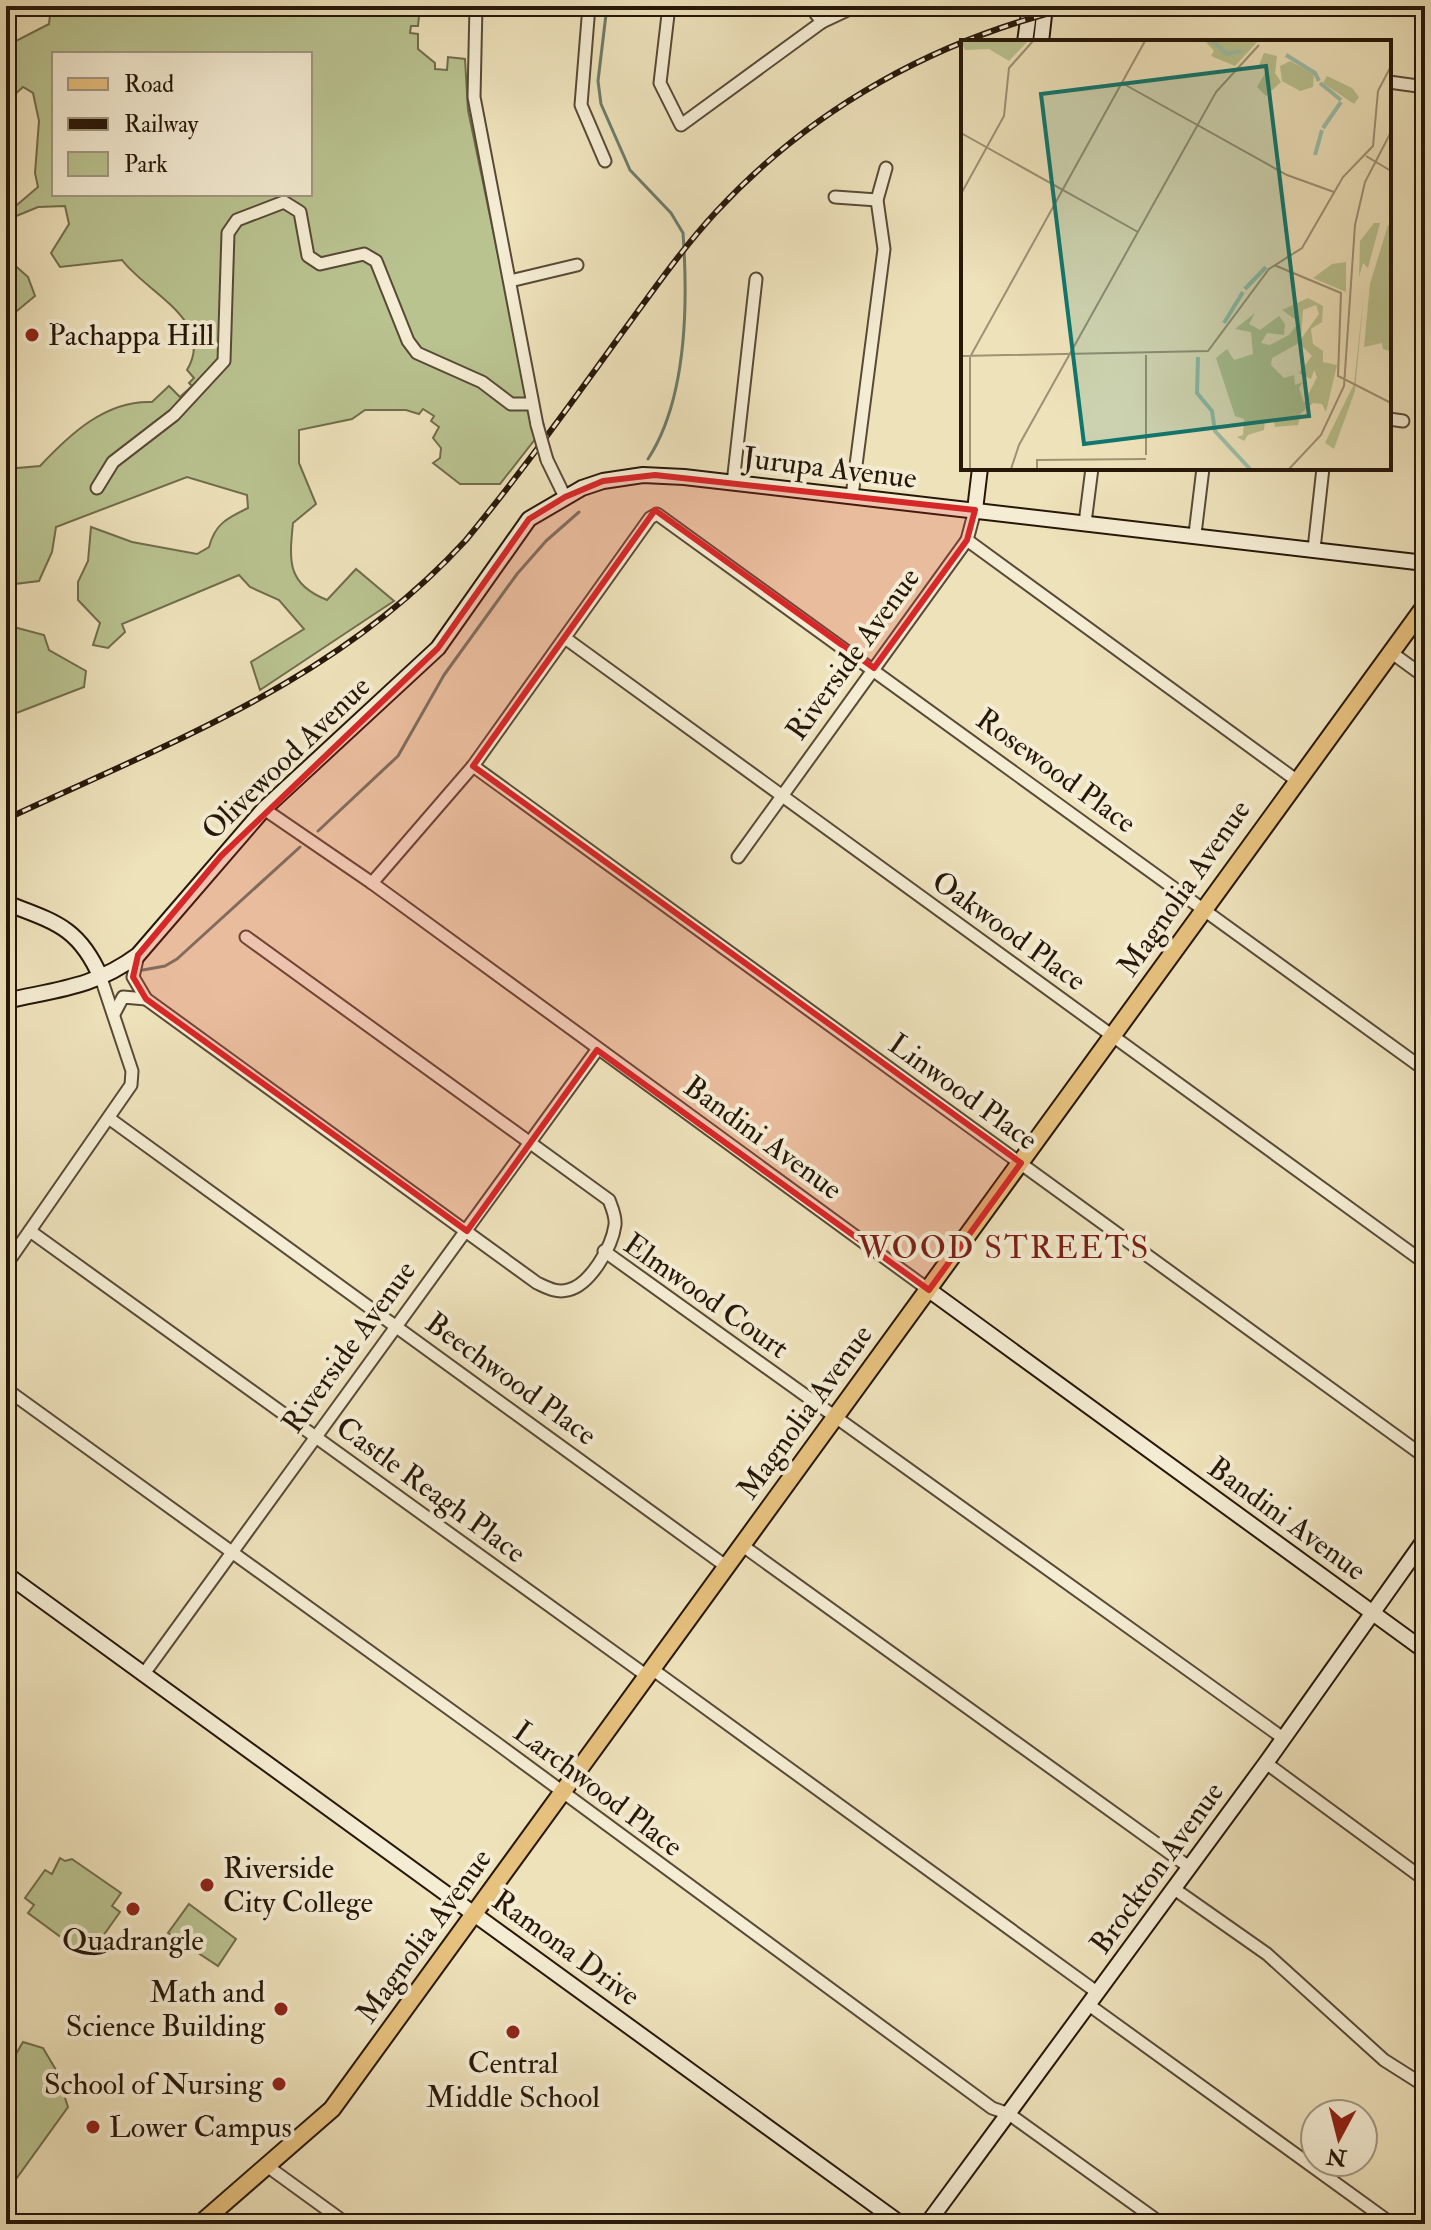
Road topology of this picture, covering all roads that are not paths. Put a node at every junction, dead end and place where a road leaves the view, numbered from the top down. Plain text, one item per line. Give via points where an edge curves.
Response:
1 (476, 6) edge
2 (589, 6) edge
3 (669, 6) edge
4 (810, 6) edge
5 (856, 6) edge
6 (1030, 6) edge
7 (1045, 6) edge
8 (822, 22) junction
9 (1025, 40) edge
10 (1041, 40) edge
11 (1391, 82) edge
12 (1425, 87) edge
13 (605, 161) dead end
14 (886, 168) dead end
15 (835, 197) dead end
16 (877, 200) junction
17 (577, 265) dead end
18 (756, 279) dead end
19 (510, 281) junction
20 (532, 404) junction
21 (1391, 419) edge
22 (1403, 421) dead end
23 (980, 470) edge
24 (1092, 470) edge
25 (1203, 470) edge
26 (1323, 470) edge
27 (733, 483) junction
28 (97, 488) dead end
29 (852, 496) junction
30 (565, 497) junction
31 (975, 510) junction
32 (1085, 523) junction
33 (1195, 534) junction
34 (967, 540) junction
35 (1314, 549) junction
36 (1425, 563) edge
37 (1425, 606) edge
38 (565, 638) junction
39 (1392, 653) junction
40 (874, 668) junction
41 (1425, 677) edge
42 (473, 766) junction
43 (1296, 780) junction
44 (782, 795) junction
45 (264, 809) junction
46 (738, 857) dead end
47 (372, 883) junction
48 (6, 903) edge
49 (1202, 908) junction
50 (246, 937) dead end
51 (138, 955) junction
52 (101, 978) junction
53 (146, 999) junction
54 (6, 1001) edge
55 (114, 1014) junction
56 (1114, 1036) junction
57 (597, 1050) junction
58 (1425, 1070) edge
59 (110, 1119) junction
60 (529, 1141) junction
61 (1021, 1163) junction
62 (30, 1231) junction
63 (467, 1231) junction
64 (604, 1251) junction
65 (1425, 1263) edge
66 (6, 1265) edge
67 (929, 1290) junction
68 (396, 1324) junction
69 (6, 1389) edge
70 (836, 1417) junction
71 (316, 1436) junction
72 (1425, 1457) edge
73 (1425, 1539) edge
74 (743, 1546) junction
75 (231, 1553) junction
76 (727, 1567) junction
77 (6, 1574) edge
78 (1372, 1615) junction
79 (1425, 1651) edge
80 (650, 1673) junction
81 (143, 1675) junction
82 (1283, 1738) junction
83 (1266, 1763) junction
84 (562, 1794) junction
85 (1189, 1867) junction
86 (1425, 1880) edge
87 (1173, 1888) junction
88 (475, 1914) junction
89 (1093, 1999) junction
90 (1425, 2086) edge
91 (1009, 2114) junction
92 (267, 2166) junction
93 (200, 2224) edge
94 (347, 2224) edge
95 (901, 2224) edge
96 (927, 2224) edge
97 (1162, 2224) edge
98 (1392, 2224) edge

1 - 19 street via 474,97
2 - 13 street via 581,105
3 - 8 street via 660,83 681,125
4 - 8 street
5 - 8 street
6 - 9 main road
7 - 10 main road
11 - 12 street
14 - 16 street
15 - 16 street
16 - 29 street via 884,249
17 - 19 street
18 - 27 street
19 - 20 street
20 - 28 street via 511,404 482,382 417,353 376,261 364,254 320,264 308,256 300,212 284,202 237,220 228,233 224,361 174,415 113,462
20 - 30 street, bridge via 547,460
21 - 22 street
23 - 31 main road, Riverside Avenue
24 - 32 street
25 - 33 street
26 - 35 street
27 - 29 main road, Jurupa Avenue
27 - 30 main road, Jurupa Avenue via 643,475 603,481
29 - 31 main road, Jurupa Avenue
30 - 45 main road, Olivewood Avenue via 529,519 438,648
31 - 32 main road, Jurupa Avenue
31 - 34 street, Riverside Avenue
32 - 33 main road, Jurupa Avenue
33 - 35 main road, Jurupa Avenue
34 - 40 street, Riverside Avenue
34 - 43 street
35 - 36 main road, Jurupa Avenue
37 - 39 main road, Magnolia Avenue
38 - 40 street, Rosewood Place via 657,514
38 - 42 street
38 - 44 street, Oakwood Place
39 - 41 street
39 - 43 main road, Magnolia Avenue
40 - 44 street, Riverside Avenue
40 - 49 street, Rosewood Place
42 - 47 street
42 - 61 street, Linwood Place
43 - 49 main road, Magnolia Avenue
44 - 46 street, Riverside Avenue
44 - 56 street, Oakwood Place
45 - 47 street, Bandini Avenue
45 - 51 main road, Olivewood Avenue
47 - 57 street, Bandini Avenue
48 - 52 main road via 73,933
49 - 56 main road, Magnolia Avenue
49 - 58 street, Rosewood Place
50 - 60 street
51 - 52 main road, Olivewood Avenue
51 - 53 street via 133,977
52 - 54 main road, Olivewood Avenue via 66,991
52 - 55 street
53 - 55 street via 123,997
53 - 63 street, Elmwood Court
55 - 59 street via 132,1077
56 - 61 main road, Magnolia Avenue
56 - 65 street, Oakwood Place
57 - 60 street, Riverside Avenue
57 - 67 street, Bandini Avenue
59 - 62 street
59 - 68 street, Beechwood Place
60 - 63 street, Riverside Avenue
60 - 64 street via 609,1200 615,1224
61 - 67 main road, Magnolia Avenue
61 - 72 street, Linwood Place
62 - 66 street
62 - 71 street, Castle Reagh Place
63 - 64 street, Elmwood Court via 557,1292 585,1282
63 - 68 street, Riverside Avenue
64 - 70 street, Elmwood Court
67 - 70 main road, Magnolia Avenue
67 - 78 main road, Bandini Avenue
68 - 71 street, Riverside Avenue
68 - 76 street, Beechwood Place
69 - 75 street, Larchwood Place
70 - 74 main road, Magnolia Avenue
70 - 82 street, Elmwood Court
71 - 75 street, Riverside Avenue
71 - 80 street, Castle Reagh Place
73 - 78 main road, Brockton Avenue
74 - 76 main road, Magnolia Avenue
74 - 85 street
75 - 81 street, Riverside Avenue
75 - 84 street, Larchwood Place
76 - 80 main road, Magnolia Avenue
77 - 81 main road, Ramona Drive
78 - 79 main road, Bandini Avenue
78 - 82 main road, Brockton Avenue
80 - 84 main road, Magnolia Avenue
80 - 89 street, Castle Reagh Place
81 - 88 main road, Ramona Drive
82 - 83 main road, Brockton Avenue
83 - 85 main road, Brockton Avenue
83 - 86 street
84 - 88 main road, Magnolia Avenue
84 - 91 street, Larchwood Place via 992,2108
85 - 87 main road, Brockton Avenue
87 - 89 main road, Brockton Avenue
87 - 90 street via 1267,1954 1384,2060
88 - 92 main road, Magnolia Avenue via 332,2109
88 - 95 main road, Ramona Drive
89 - 91 main road, Brockton Avenue
89 - 98 street, Castle Reagh Place
91 - 96 main road, Brockton Avenue
91 - 97 street, Larchwood Place
92 - 93 main road, Magnolia Avenue
92 - 94 street

